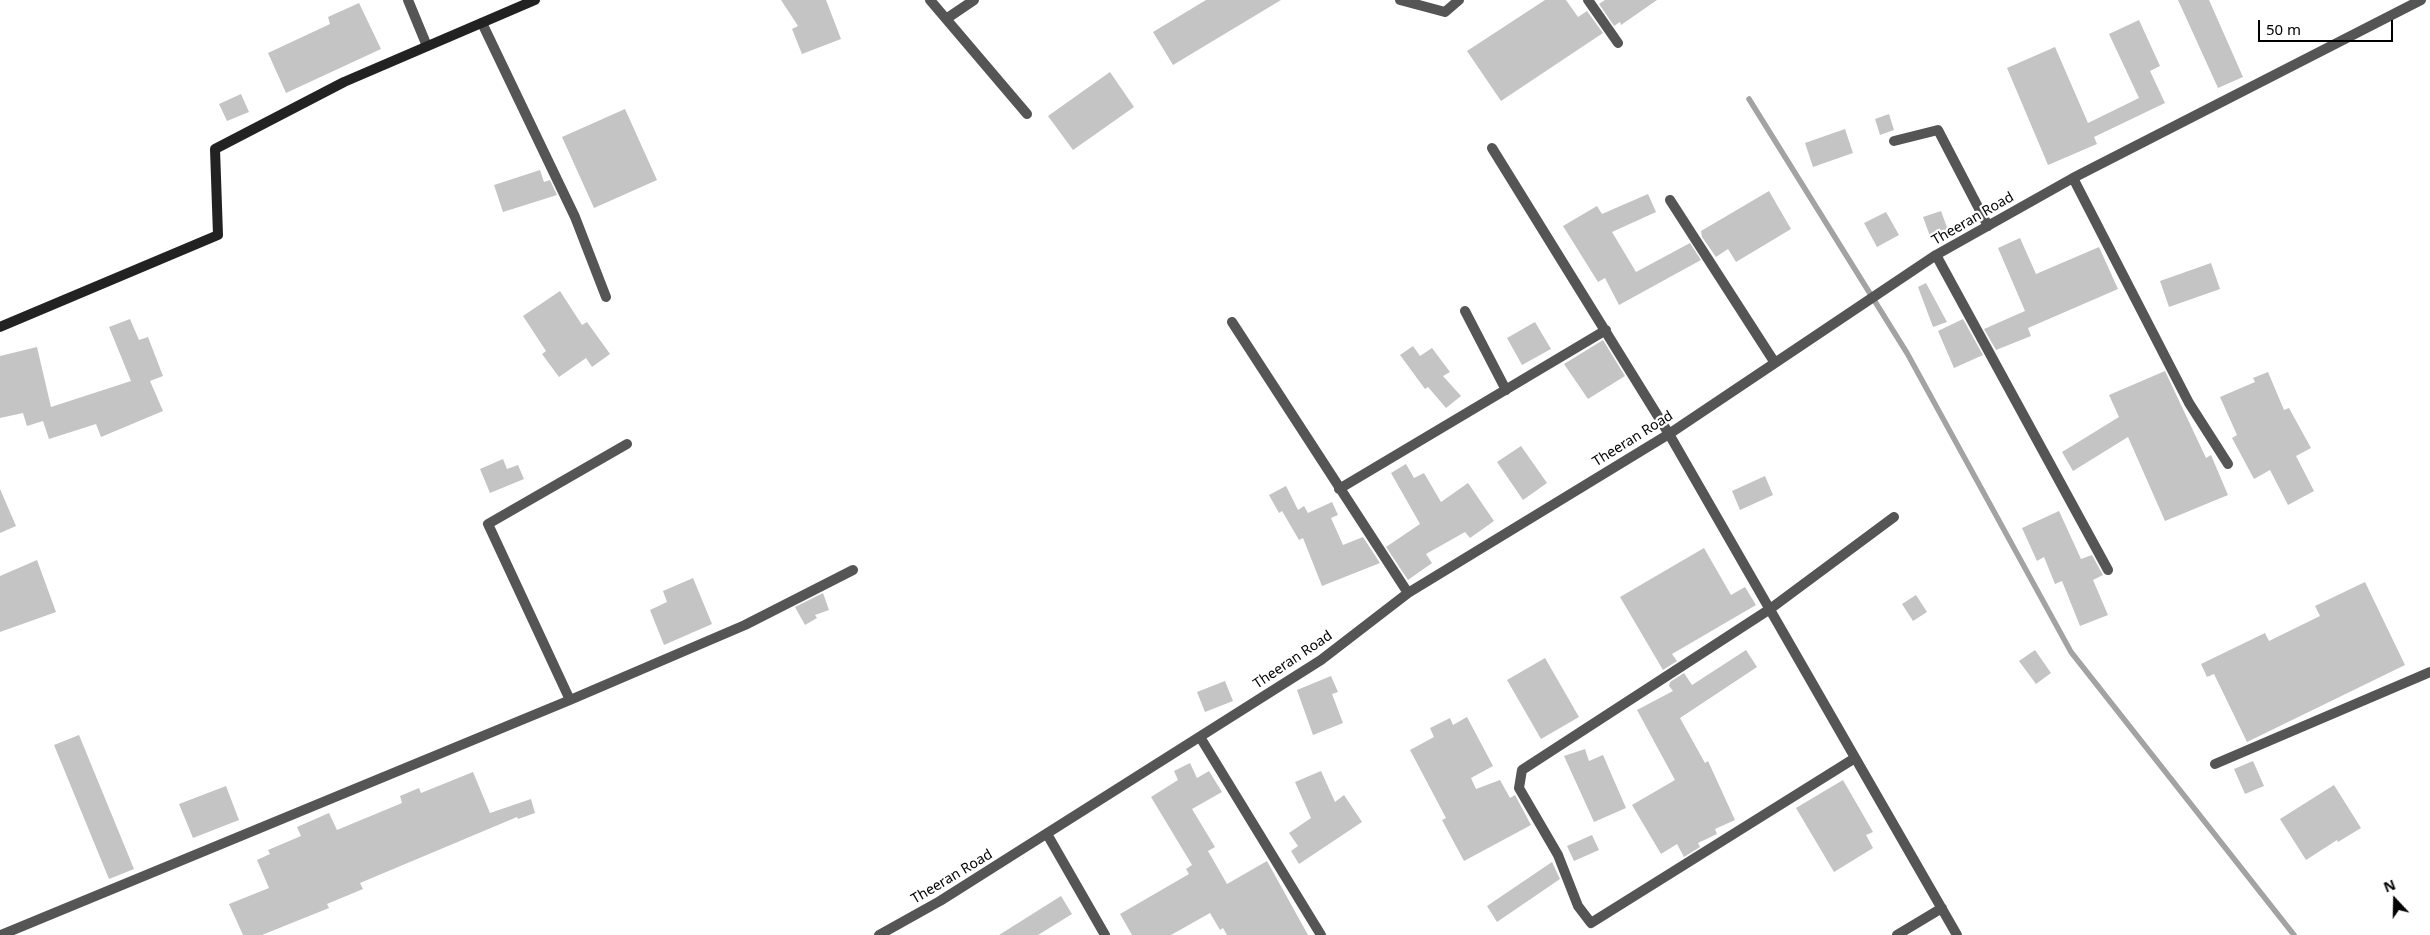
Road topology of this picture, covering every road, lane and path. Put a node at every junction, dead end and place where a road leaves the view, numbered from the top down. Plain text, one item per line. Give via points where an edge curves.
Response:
1 (408, 0) edge
2 (536, 0) edge
3 (930, 0) edge
4 (974, 0) edge
5 (1400, 0) edge
6 (1460, 0) edge
7 (1588, 0) edge
8 (2421, 0) edge
9 (946, 19) junction
10 (482, 23) junction
11 (1618, 43) dead end
12 (427, 46) junction
13 (1027, 114) dead end
14 (1894, 141) dead end
15 (1492, 148) dead end
16 (2073, 178) junction
17 (1670, 200) dead end
18 (1988, 226) junction
19 (1936, 255) junction
20 (606, 297) dead end
21 (1464, 310) dead end
22 (1232, 322) dead end
23 (0, 327) edge
24 (1606, 330) junction
25 (1775, 363) junction
26 (1506, 390) junction
27 (1669, 434) junction
28 (627, 444) dead end
29 (2228, 464) dead end
30 (1340, 489) junction
31 (1894, 517) dead end
32 (853, 570) dead end
33 (2108, 570) dead end
34 (1408, 593) junction
35 (1770, 609) junction
36 (2430, 672) edge
37 (570, 700) junction
38 (1200, 737) junction
39 (1855, 758) junction
40 (2215, 764) dead end
41 (1048, 834) junction
42 (1942, 908) junction
43 (1, 935) edge
44 (879, 935) edge
45 (1104, 935) edge
46 (1321, 935) edge
47 (1897, 935) edge
48 (1957, 935) edge

1 - 12 street
2 - 10 street
3 - 9 street
4 - 9 street
5 - 6 street via 1445,12
7 - 11 street
8 - 16 street, Theeran Road
9 - 13 street
10 - 12 street
10 - 20 street via 575,217
12 - 23 street via 344,82 216,149 218,235
14 - 18 street via 1938,130
15 - 24 street
16 - 18 street, Theeran Road
16 - 29 street via 2189,403
17 - 25 street
18 - 19 street, Theeran Road
19 - 25 street, Theeran Road
19 - 33 street
21 - 26 street
22 - 30 street
24 - 26 street
24 - 27 street
25 - 27 street, Theeran Road
26 - 30 street
27 - 34 street, Theeran Road
27 - 35 street
28 - 37 street via 488,524
30 - 34 street
31 - 35 street
32 - 37 street via 745,625
34 - 38 street, Theeran Road via 1321,660
35 - 39 street
35 - 39 street via 1522,770 1520,788 1558,855 1578,906 1591,923
36 - 40 street
37 - 43 street
38 - 41 street, Theeran Road
38 - 46 street
39 - 42 street
41 - 44 street, Theeran Road via 940,902
41 - 45 street
42 - 47 street
42 - 48 street

